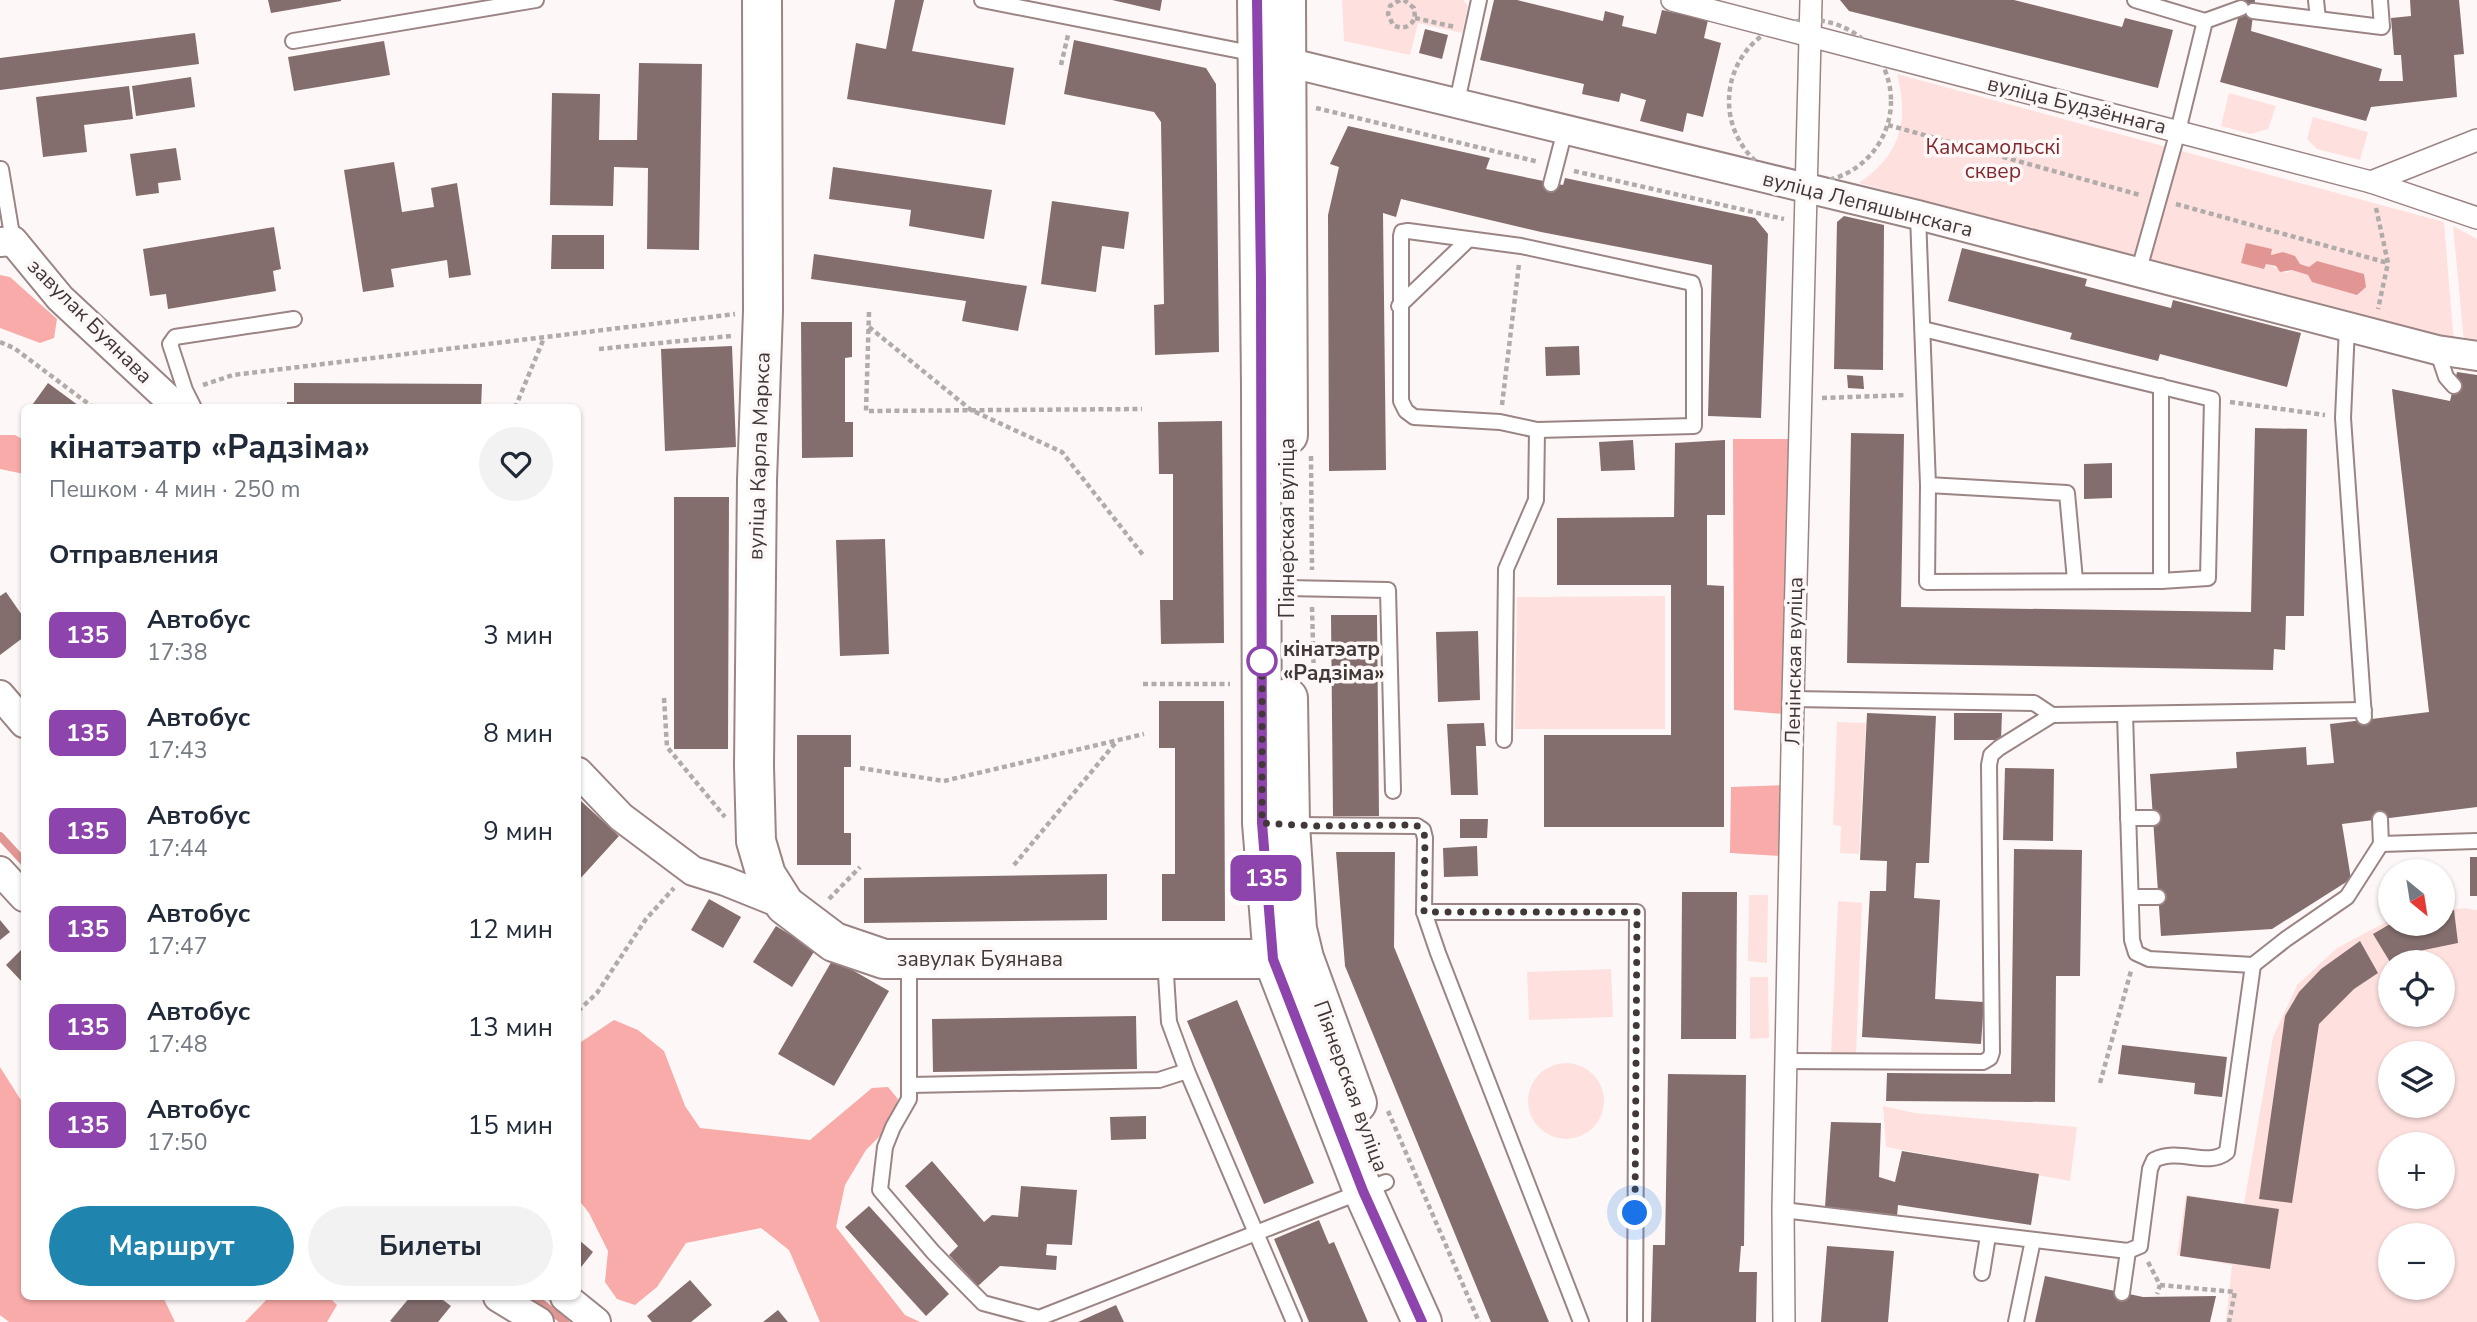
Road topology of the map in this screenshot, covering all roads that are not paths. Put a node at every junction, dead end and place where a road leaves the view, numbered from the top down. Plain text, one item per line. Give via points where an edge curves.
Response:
1 (536, 0) edge
2 (762, 0) edge
3 (982, 0) edge
4 (1257, 0) edge
5 (1286, 0) edge
6 (1479, 0) edge
7 (1672, 0) edge
8 (1811, 0) edge
9 (2135, 0) edge
10 (2316, 0) edge
11 (2380, 0) edge
12 (2318, 19) junction
13 (2205, 21) junction
14 (1811, 36) junction
15 (293, 41) dead end
16 (1272, 59) junction
17 (1457, 102) junction
18 (1565, 130) junction
19 (2178, 131) junction
20 (2477, 140) edge
21 (1, 169) edge
22 (2371, 182) junction
23 (1552, 184) dead end
24 (1807, 190) junction
25 (1918, 215) junction
26 (2477, 218) edge
27 (1468, 240) junction
28 (6, 241) edge
29 (2138, 273) junction
30 (1399, 306) junction
31 (294, 319) dead end
32 (2347, 327) junction
33 (1923, 329) junction
34 (2437, 351) junction
35 (2477, 356) edge
36 (2161, 386) junction
37 (2454, 386) dead end
38 (181, 399) edge
39 (1537, 430) junction
40 (1928, 485) junction
41 (2075, 580) junction
42 (2161, 581) junction
43 (1299, 589) junction
44 (0, 695) edge
45 (1793, 699) junction
46 (2125, 714) junction
47 (2052, 715) junction
48 (21, 720) edge
49 (1504, 740) dead end
50 (581, 775) edge
51 (1392, 791) dead end
52 (2128, 818) junction
53 (2153, 818) dead end
54 (2380, 819) dead end
55 (1276, 824) junction
56 (2477, 841) edge
57 (2381, 844) junction
58 (0, 871) edge
59 (21, 894) edge
60 (2131, 897) junction
61 (2158, 897) dead end
62 (802, 907) junction
63 (1424, 912) junction
64 (1165, 959) junction
65 (1288, 959) junction
66 (909, 961) junction
67 (2253, 965) junction
68 (1786, 1061) junction
69 (1187, 1071) junction
70 (911, 1085) junction
71 (1374, 1186) junction
72 (1783, 1210) junction
73 (1256, 1233) junction
74 (1988, 1236) junction
75 (2033, 1240) junction
76 (2134, 1249) junction
77 (1982, 1273) dead end
78 (2122, 1293) dead end
79 (503, 1300) edge
80 (569, 1300) edge
81 (1040, 1320) edge
82 (539, 1322) edge
83 (596, 1322) edge
84 (1294, 1322) edge
85 (1422, 1322) edge
86 (1447, 1322) edge
87 (1581, 1322) edge
88 (1635, 1322) edge
89 (1784, 1322) edge
90 (2016, 1322) edge

1 - 15 lane
2 - 62 main road, вуліца Карла Маркса via 756,841 766,875
3 - 16 lane
4 - 16 main road, Піянерская вуліца
5 - 16 main road, Піянерская вуліца
6 - 17 lane
7 - 14 street, вуліца Будзённага
8 - 14 street, Ленінская вуліца
9 - 13 lane
10 - 12 lane
11 - 12 lane via 2382,27
12 - 13 lane via 2247,10
13 - 19 lane
14 - 19 street, вуліца Будзённага
14 - 24 street, Ленінская вуліца
16 - 17 street, вуліца Лепяшынскага
16 - 43 main road, Піянерская вуліца
16 - 55 main road, Піянерская вуліца via 1261,373
17 - 18 street, вуліца Лепяшынскага
18 - 23 lane
18 - 24 street, вуліца Лепяшынскага
19 - 22 street, вуліца Будзённага
19 - 29 lane
20 - 22 street
21 - 28 lane
22 - 26 street, вуліца Будзённага
24 - 25 street, вуліца Лепяшынскага
24 - 45 street, Ленінская вуліца
25 - 29 street, вуліца Лепяшынскага
25 - 33 lane
27 - 30 lane
27 - 30 lane via 1402,232
27 - 39 lane via 1521,246 1686,281 1695,289 1694,426
28 - 38 street, завулак Буянава via 60,298
29 - 32 street, вуліца Лепяшынскага
30 - 39 lane via 1401,401 1406,411 1414,417 1500,422
31 - 38 lane via 175,337 170,344
32 - 34 street, вуліца Лепяшынскага
32 - 46 lane via 2343,418 2364,715
33 - 36 lane
33 - 40 lane
34 - 35 street, вуліца Лепяшынскага
34 - 37 lane
36 - 42 lane
36 - 42 lane via 2211,399 2208,578
39 - 49 lane via 1536,500 1506,569
40 - 41 lane via 2067,493
40 - 41 lane via 1927,582
41 - 42 lane
43 - 51 lane via 1388,590
43 - 55 main road, Піянерская вуліца
44 - 48 street
45 - 47 lane via 2034,703
45 - 68 street, Ленінская вуліца
46 - 47 lane
46 - 52 lane
47 - 68 lane via 1999,748 1989,765 1990,1058 1983,1062
50 - 62 street, завулак Буянава via 621,817 693,872
52 - 53 lane
52 - 60 lane
54 - 57 lane
55 - 63 lane via 1416,825 1425,838
55 - 65 main road, Піянерская вуліца
56 - 57 lane
57 - 67 lane via 2347,897
58 - 59 street
60 - 61 lane
60 - 67 lane via 2136,953 2149,959
62 - 66 main road, завулак Буянава via 834,942 884,959
63 - 87 lane
63 - 88 lane via 1637,912
64 - 65 main road, завулак Буянава
64 - 66 main road, завулак Буянава
64 - 69 lane via 1169,1022
65 - 71 main road, Піянерская вуліца
66 - 70 lane
67 - 76 lane via 2227,1152 2211,1159 2166,1154 2154,1160
68 - 72 street, Ленінская вуліца
69 - 70 lane via 1159,1080
69 - 73 lane
70 - 81 lane via 909,1099 885,1147 880,1190 984,1303
71 - 73 lane
71 - 85 main road, Піянерская вуліца
71 - 86 main road, Піянерская вуліца
72 - 74 lane
72 - 89 street, Ленінская вуліца
73 - 81 lane
73 - 84 lane
74 - 75 lane
74 - 77 lane
75 - 76 lane
75 - 90 lane
76 - 78 lane
79 - 82 street
80 - 83 street

